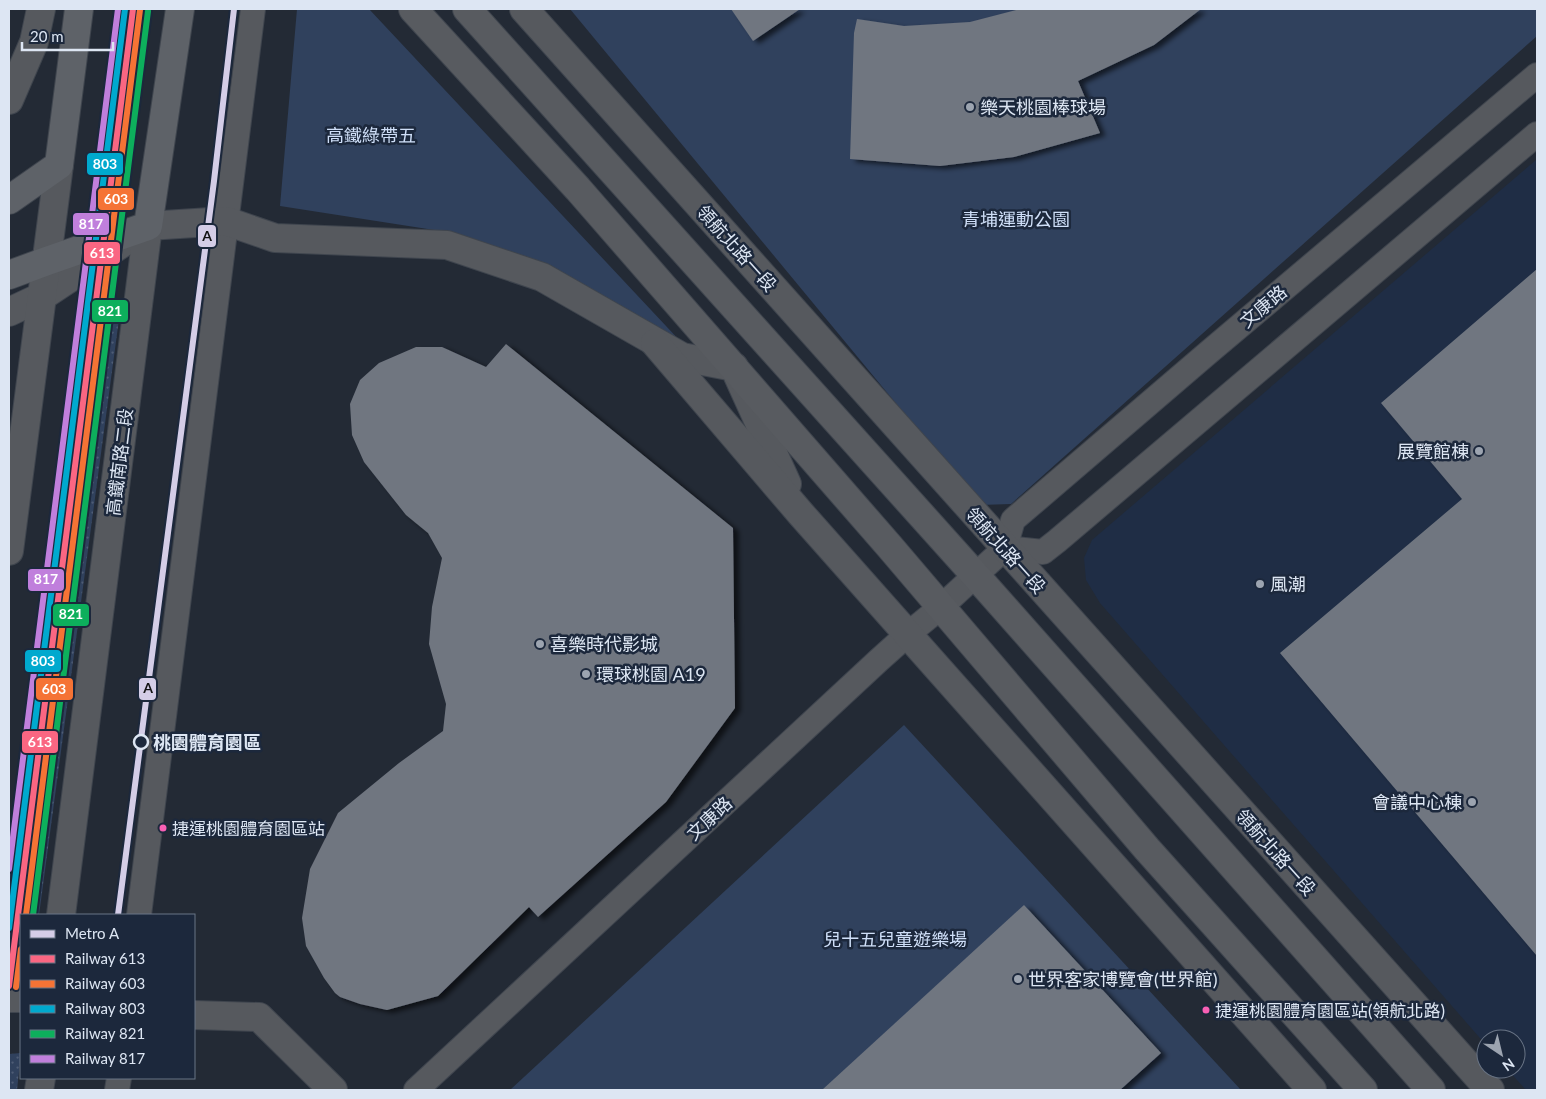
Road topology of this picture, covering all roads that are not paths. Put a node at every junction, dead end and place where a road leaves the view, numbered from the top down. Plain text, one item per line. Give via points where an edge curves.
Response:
1 (41, 9) edge
2 (79, 9) edge
3 (180, 9) edge
4 (253, 9) edge
5 (413, 9) edge
6 (467, 9) edge
7 (524, 9) edge
8 (1537, 75) edge
9 (9, 100) edge
10 (1537, 134) edge
11 (59, 165) junction
12 (9, 200) edge
13 (226, 221) junction
14 (148, 226) junction
15 (46, 260) junction
16 (9, 275) edge
17 (42, 297) junction
18 (9, 312) edge
19 (655, 343) junction
20 (734, 367) junction
21 (801, 514) junction
22 (10, 535) edge
23 (1005, 548) junction
24 (976, 576) junction
25 (941, 607) junction
26 (908, 634) junction
27 (61, 914) edge
28 (139, 914) edge
29 (195, 1015) edge
30 (333, 1090) edge
31 (416, 1090) edge
32 (1312, 1090) edge
33 (1363, 1090) edge
34 (1431, 1090) edge
35 (1490, 1090) edge

1 - 9 street via 34,42
2 - 11 main road
3 - 14 main road, 高鐵南路二段
4 - 13 street
5 - 20 main road via 578,189
6 - 24 main road
7 - 23 street, 領航北路一段
8 - 23 street, 文康路 via 1028,506 1013,520
10 - 23 street via 1043,552
11 - 12 main road
11 - 15 street
13 - 14 street
13 - 19 street via 275,238 447,245 542,278
13 - 28 street
14 - 15 main road
14 - 17 street
14 - 27 street, 高鐵南路二段
15 - 16 main road
15 - 17 street
17 - 18 street
17 - 22 street
19 - 20 street via 682,357
19 - 21 street
20 - 21 street
20 - 25 main road
21 - 26 street
23 - 24 street, 文康路
23 - 35 street, 領航北路一段
24 - 25 street, 文康路
24 - 34 main road
25 - 26 street, 文康路
25 - 33 main road via 1147,849
26 - 31 street, 文康路
26 - 32 street
29 - 30 street via 259,1017

